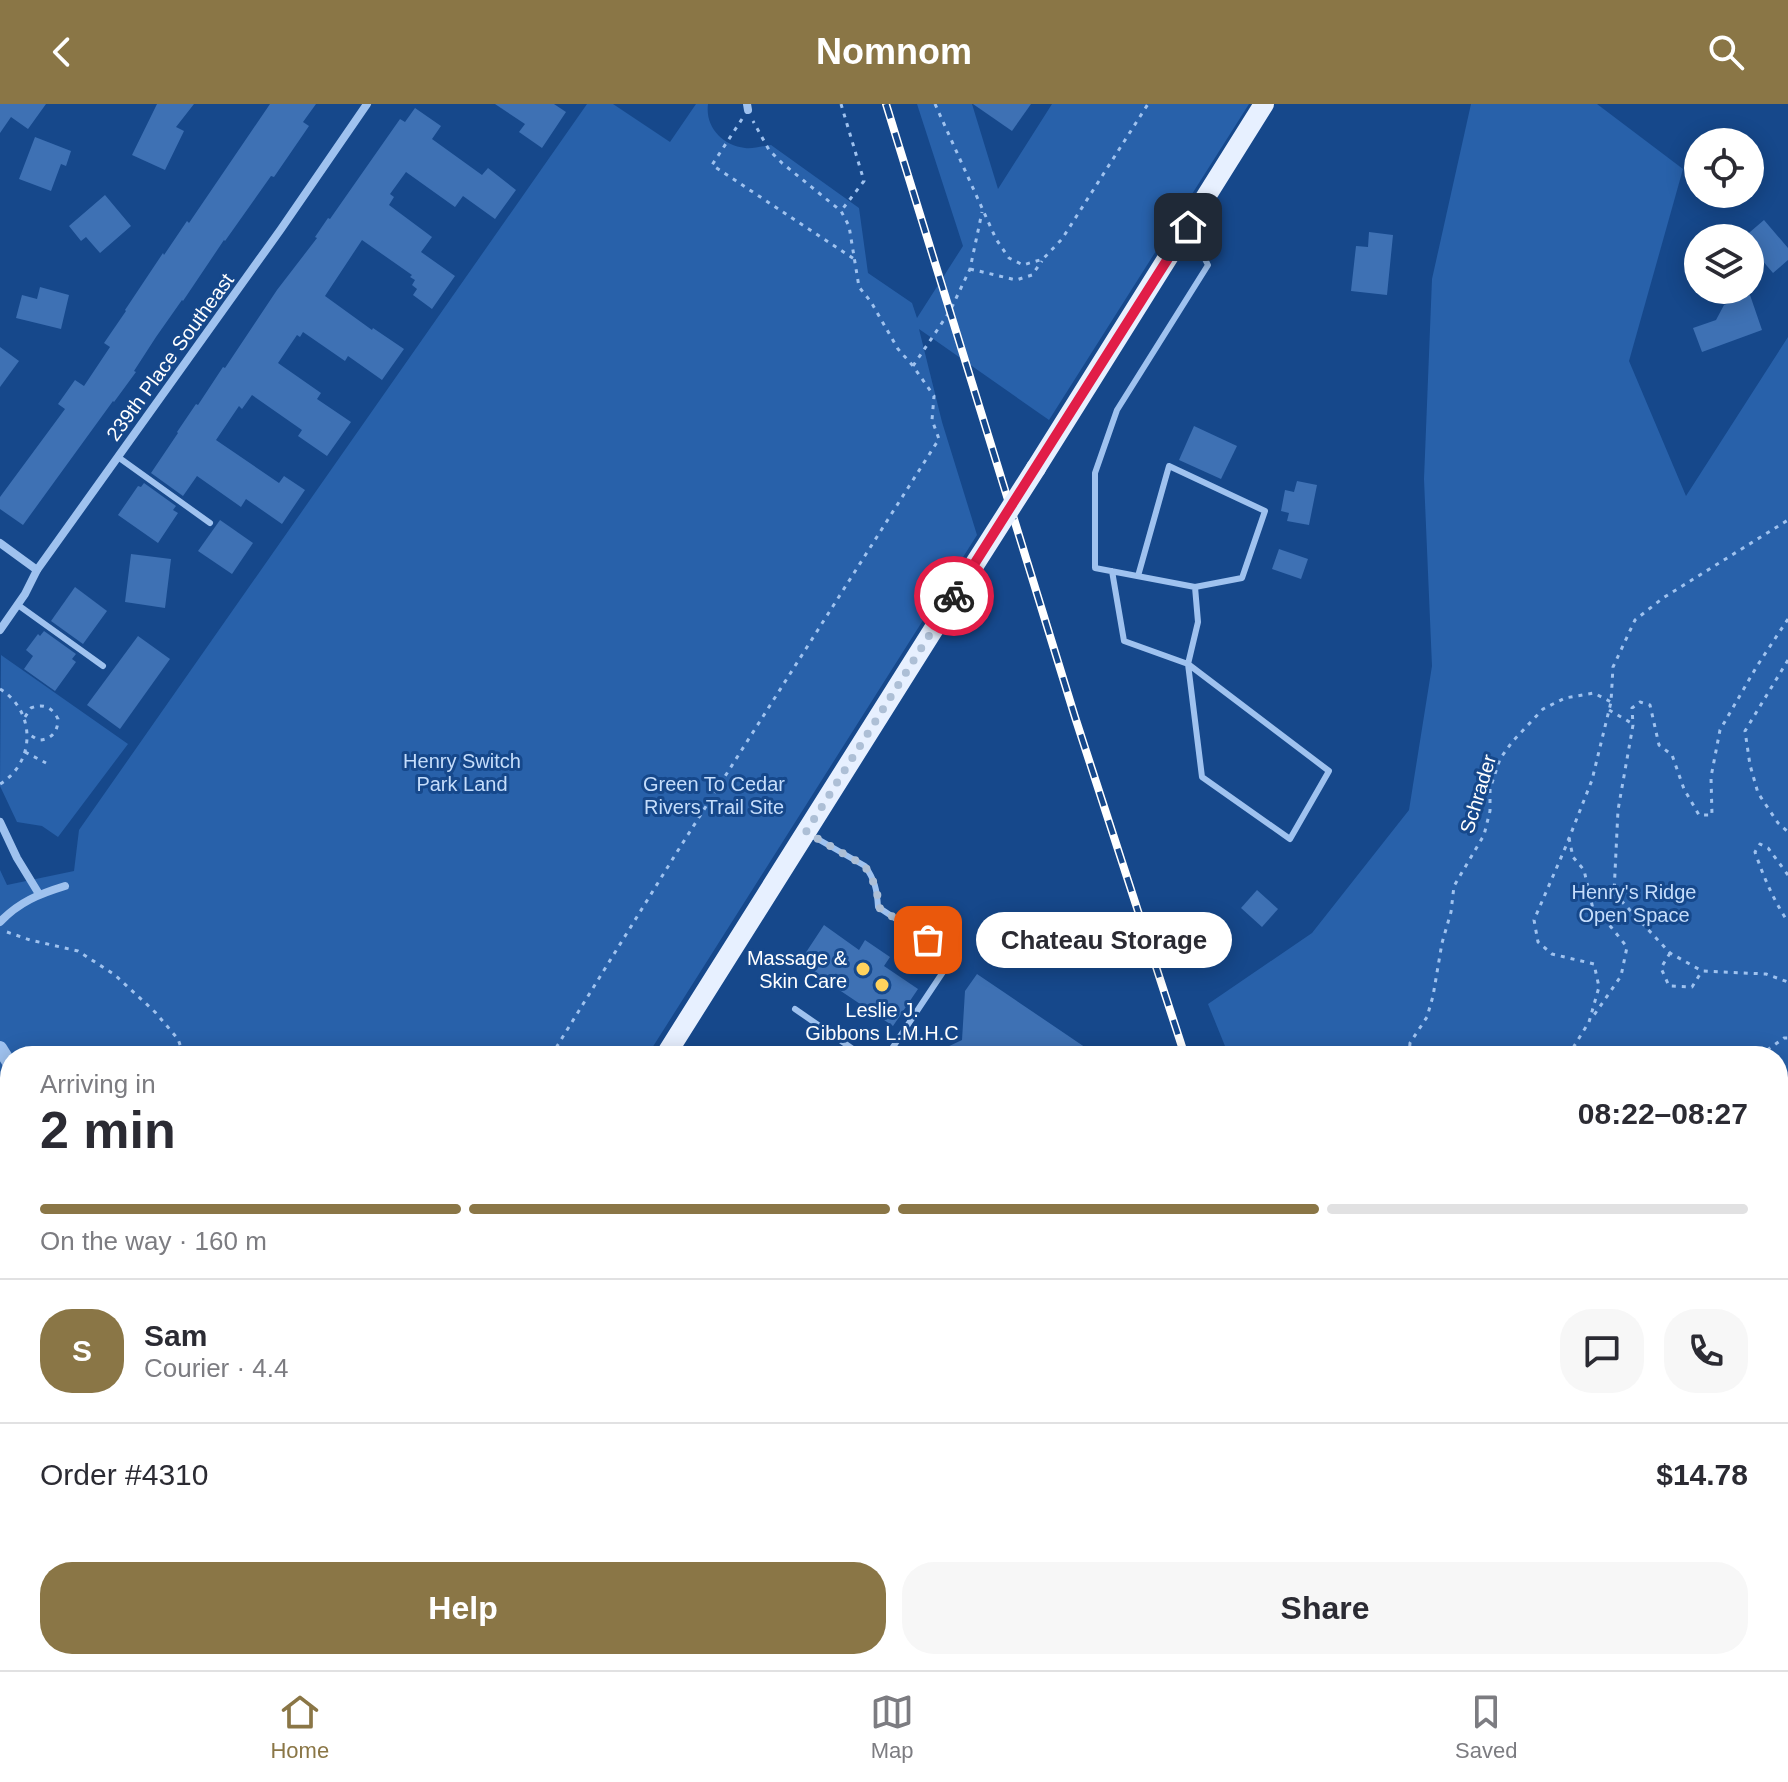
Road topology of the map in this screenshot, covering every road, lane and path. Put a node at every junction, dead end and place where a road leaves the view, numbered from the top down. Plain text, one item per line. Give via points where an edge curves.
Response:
1 (367, 104) edge
2 (841, 104) edge
3 (935, 104) edge
4 (1148, 104) edge
5 (1264, 104) edge
6 (747, 107) edge
7 (841, 211) junction
8 (982, 212) junction
9 (1188, 227) junction
10 (854, 259) junction
11 (1043, 259) junction
12 (970, 269) junction
13 (913, 366) junction
14 (118, 457) junction
15 (1788, 520) edge
16 (210, 523) dead end
17 (0, 543) edge
18 (37, 570) junction
19 (1112, 571) junction
20 (1138, 576) junction
21 (1195, 587) junction
22 (18, 605) junction
23 (1788, 619) edge
24 (0, 630) edge
25 (1788, 660) edge
26 (1188, 664) junction
27 (103, 666) dead end
28 (0, 689) edge
29 (1611, 702) junction
30 (1609, 710) junction
31 (24, 717) junction
32 (1633, 725) junction
33 (27, 733) junction
34 (25, 752) junction
35 (46, 763) dead end
36 (0, 784) edge
37 (0, 822) edge
38 (806, 832) junction
39 (1788, 832) edge
40 (1569, 838) junction
41 (1788, 875) edge
42 (65, 886) dead end
43 (39, 894) junction
44 (0, 922) edge
45 (1788, 922) edge
46 (0, 929) edge
47 (1670, 953) junction
48 (1702, 971) junction
49 (1788, 982) edge
50 (795, 1009) dead end
51 (1589, 1022) junction
52 (180, 1046) edge
53 (557, 1046) edge
54 (671, 1046) edge
55 (849, 1046) edge
56 (894, 1046) edge
57 (1410, 1046) edge
58 (1574, 1046) edge

1 - 14 street, 239th Place Southeast
2 - 7 path via 864,181
3 - 8 path
4 - 11 path via 1062,239
5 - 9 main road
6 - 7 path via 769,150
6 - 10 path via 712,165
7 - 10 path
8 - 11 path via 1009,258 1023,265
8 - 12 path
9 - 19 lane via 1208,265 1117,410 1095,473 1095,568
9 - 38 main road, bridge
10 - 13 path via 859,287
11 - 12 path via 1032,275 1016,280
12 - 13 path via 950,311
13 - 53 path via 934,396 932,420 939,439
14 - 16 lane
14 - 18 street, 239th Place Southeast
15 - 29 path via 1635,620 1613,667
17 - 18 street
18 - 22 street, 239th Place Southeast
19 - 20 lane
19 - 26 lane via 1124,641
20 - 21 lane
20 - 21 lane via 1169,466 1265,511 1242,578
21 - 26 lane via 1198,622
22 - 24 street, 239th Place Southeast
22 - 27 lane
23 - 32 path via 1720,730 1711,777 1712,815 1699,815 1672,755 1659,745 1650,705 1640,702 1632,708
25 - 39 path via 1745,731 1758,793
26 - 26 lane via 1329,771 1290,839 1202,777
28 - 31 path via 13,698
29 - 30 path
29 - 57 path, Schrader via 1594,693 1543,709 1500,759 1484,835 1454,886 1427,1017
30 - 32 path
30 - 40 path via 1592,780
31 - 33 path
31 - 33 path via 31,708 44,705 58,719 51,737 38,740
32 - 47 path via 1618,810 1614,893
33 - 34 path
34 - 35 path
34 - 36 path
37 - 43 street
38 - 54 main road
38 - 56 lane via 865,866 877,889 878,907 953,957
40 - 51 path via 1593,909 1627,947 1621,976
40 - 51 path via 1534,920 1538,942 1552,954 1594,964 1599,987
41 - 45 path via 1760,844 1755,852 1768,890
42 - 43 street
43 - 44 street
46 - 52 path via 78,951 115,975 155,1012
47 - 48 path
47 - 48 path via 1661,968 1669,986 1692,987
48 - 49 path via 1766,974
50 - 55 lane
51 - 58 path

